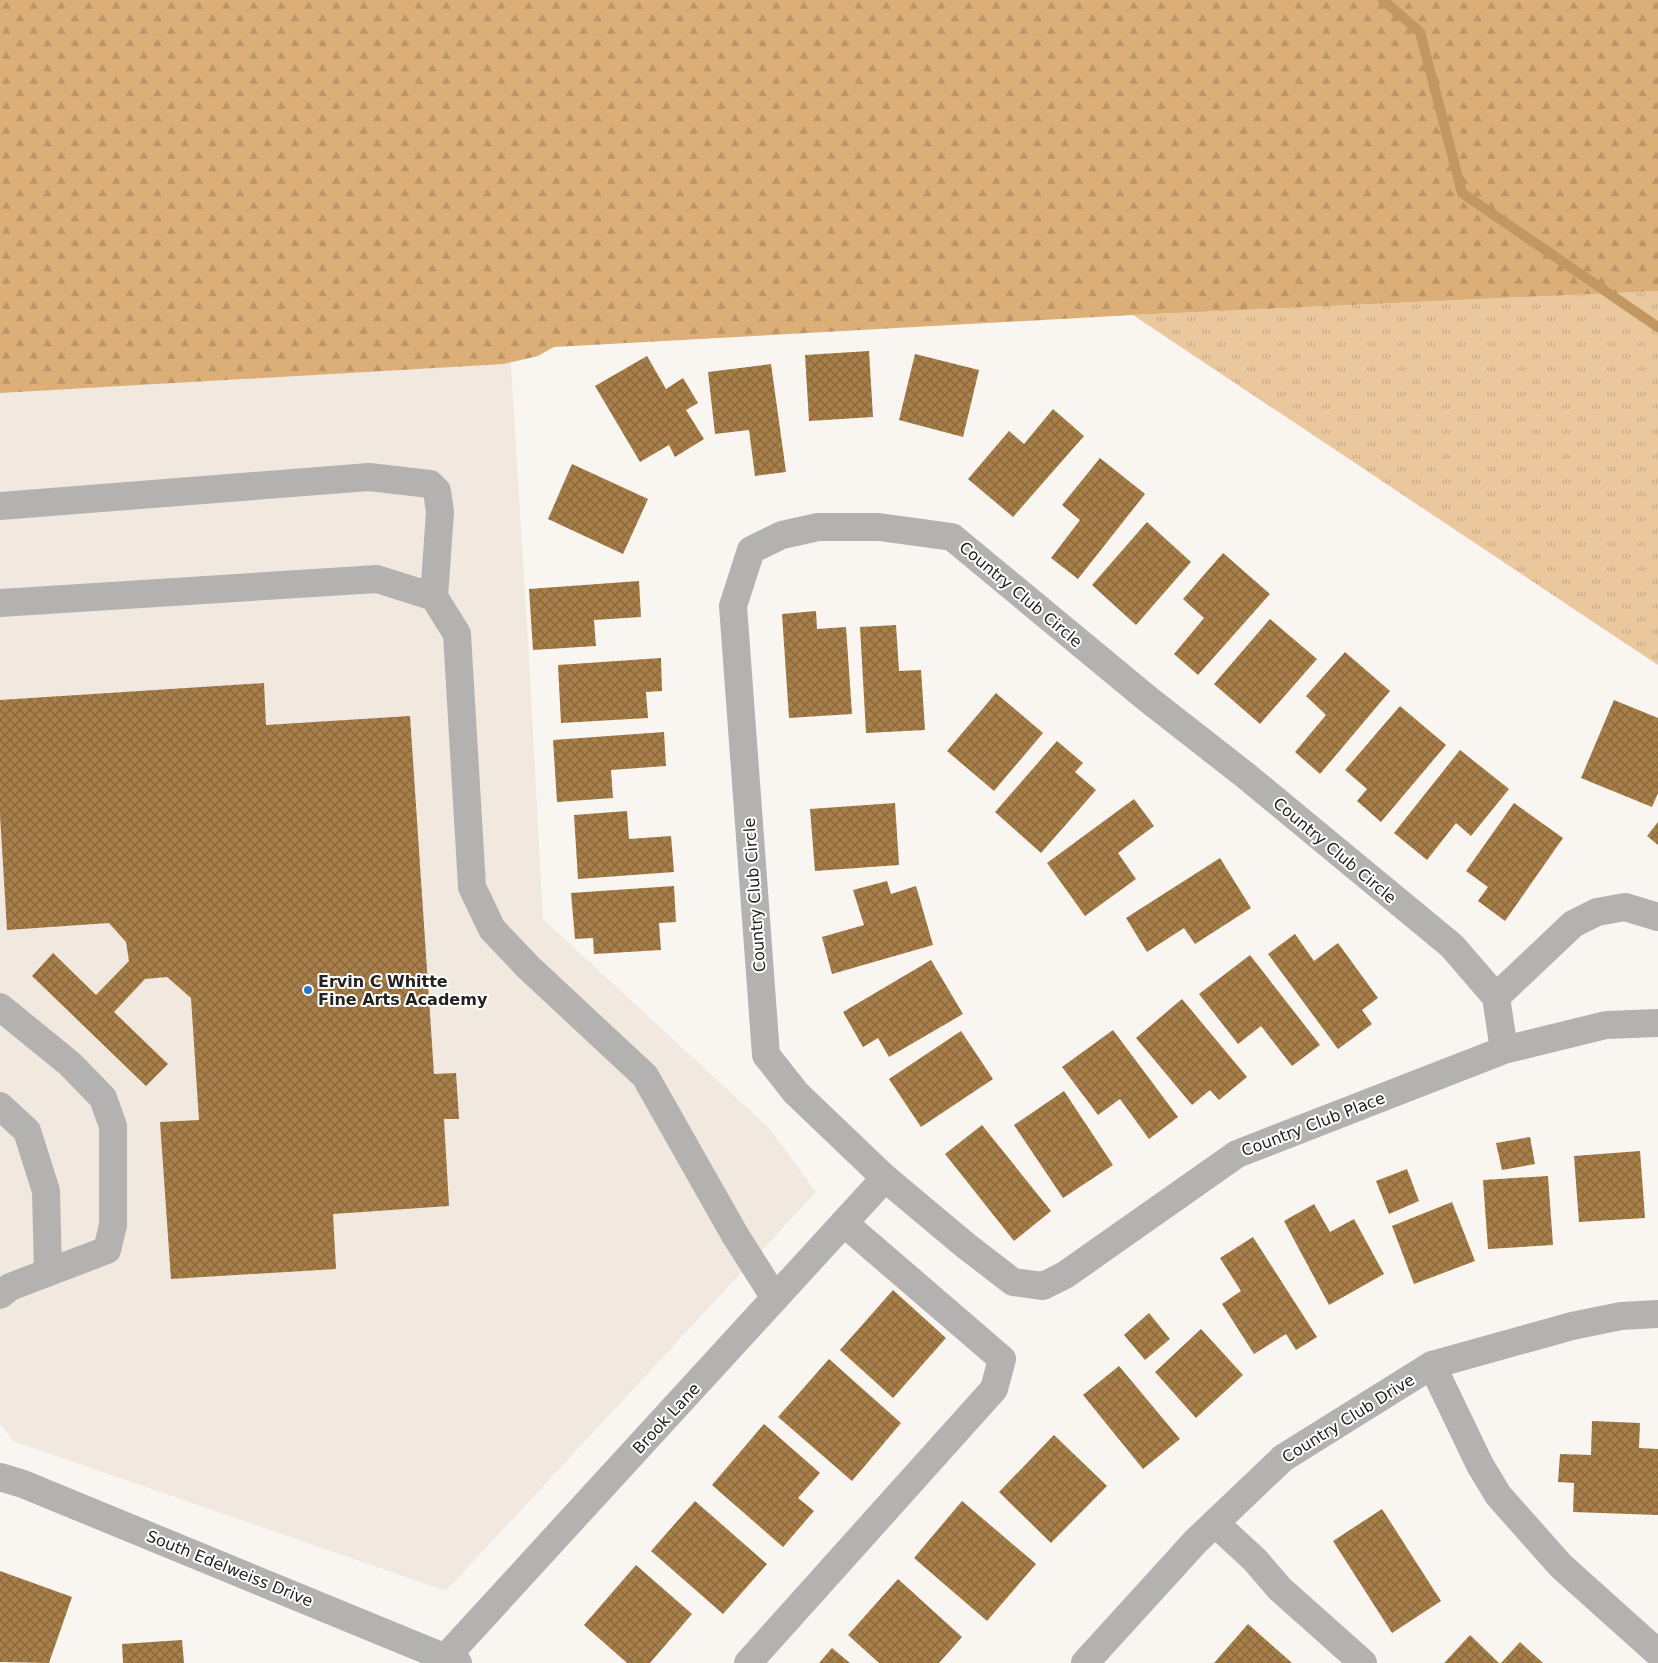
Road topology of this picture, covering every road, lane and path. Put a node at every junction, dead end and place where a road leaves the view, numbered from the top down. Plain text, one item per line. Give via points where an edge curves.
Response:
1 (0, 506) edge
2 (434, 597) junction
3 (0, 603) edge
4 (1658, 917) edge
5 (1496, 997) junction
6 (0, 1007) edge
7 (1658, 1023) edge
8 (1504, 1050) junction
9 (0, 1106) edge
10 (885, 1178) junction
11 (844, 1222) junction
12 (48, 1272) junction
13 (0, 1295) edge
14 (775, 1298) junction
15 (1658, 1314) edge
16 (1432, 1365) junction
17 (0, 1477) edge
18 (1215, 1522) junction
19 (1658, 1653) edge
20 (452, 1660) edge
21 (748, 1663) edge
22 (1085, 1663) edge
23 (1363, 1663) edge

1 - 2 street via 369,477 430,484 437,491 440,512
2 - 3 street via 377,579
2 - 14 street via 457,634 472,887 492,929 528,968 645,1076 735,1235
4 - 5 street via 1625,907 1598,912 1574,924
5 - 8 street
5 - 10 street, Country Club Circle via 1452,946 952,537 879,527 818,527 782,535 751,550 733,606 766,1055 796,1093
6 - 12 street via 70,1064 103,1098 113,1126 113,1226 107,1250
7 - 8 street, Country Club Place via 1606,1025
8 - 10 street, Country Club Place via 1237,1154 1065,1275 1043,1286 1013,1282
9 - 12 street via 27,1131 46,1190
10 - 11 street, Brook Lane
11 - 14 street, Brook Lane
11 - 21 street via 1002,1359 994,1389
12 - 13 street via 10,1286
14 - 20 street, Brook Lane
15 - 16 street, Country Club Drive via 1621,1316 1572,1326
16 - 18 street, Country Club Drive via 1283,1458
16 - 19 street via 1498,1495 1561,1566
17 - 20 street, South Edelweiss Drive
18 - 22 street, Country Club Drive
18 - 23 street via 1255,1560 1280,1590

